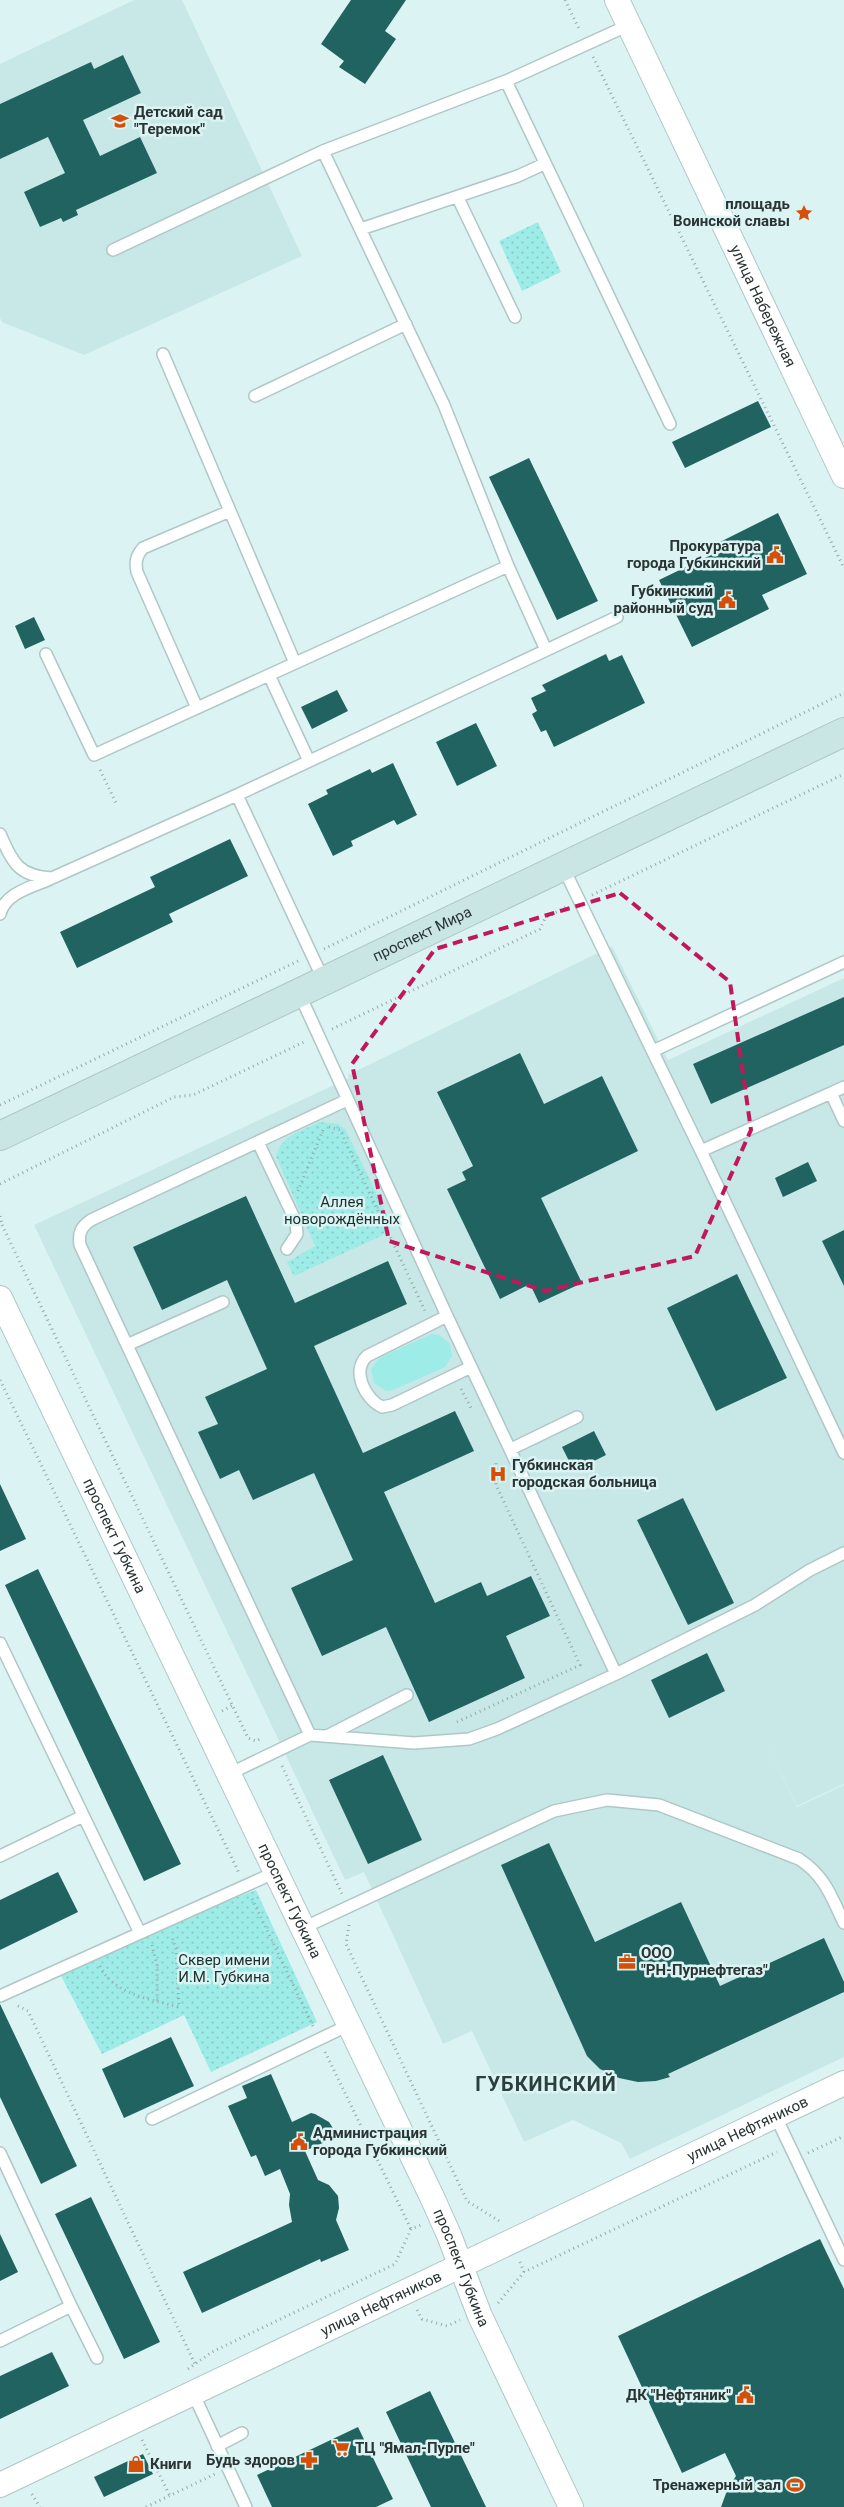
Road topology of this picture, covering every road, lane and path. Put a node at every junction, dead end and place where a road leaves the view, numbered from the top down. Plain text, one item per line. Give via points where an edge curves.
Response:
1 (565, 0) edge
2 (617, 0) edge
3 (629, 25) junction
4 (587, 44) junction
5 (506, 81) junction
6 (323, 151) junction
7 (544, 164) junction
8 (458, 198) junction
9 (361, 230) junction
10 (113, 250) dead end
11 (515, 317) dead end
12 (406, 324) junction
13 (164, 354) dead end
14 (255, 396) dead end
15 (670, 424) dead end
16 (844, 476) edge
17 (230, 511) junction
18 (508, 566) junction
19 (844, 568) edge
20 (618, 617) dead end
21 (546, 650) junction
22 (46, 654) dead end
23 (295, 664) junction
24 (269, 675) junction
25 (844, 693) edge
26 (197, 708) junction
27 (844, 732) edge
28 (94, 755) junction
29 (309, 761) junction
30 (844, 774) edge
31 (237, 795) junction
32 (117, 805) dead end
33 (0, 834) edge
34 (563, 867) junction
35 (52, 878) junction
36 (579, 901) junction
37 (0, 914) edge
38 (312, 954) junction
39 (844, 962) edge
40 (324, 981) junction
41 (299, 993) junction
42 (318, 1036) junction
43 (653, 1051) junction
44 (844, 1087) edge
45 (831, 1093) junction
46 (347, 1100) junction
47 (0, 1105) edge
48 (844, 1120) edge
49 (323, 1130) dead end
50 (0, 1136) edge
51 (258, 1142) junction
52 (701, 1151) junction
53 (0, 1184) edge
54 (298, 1192) dead end
55 (0, 1216) edge
56 (1, 1226) edge
57 (287, 1249) dead end
58 (0, 1298) edge
59 (223, 1302) dead end
60 (447, 1316) junction
61 (127, 1346) junction
62 (471, 1367) junction
63 (0, 1380) edge
64 (577, 1417) dead end
65 (839, 1430) edge
66 (511, 1449) junction
67 (844, 1453) edge
68 (844, 1553) edge
69 (0, 1643) edge
70 (616, 1674) junction
71 (407, 1695) dead end
72 (310, 1735) junction
73 (326, 1737) junction
74 (276, 1752) junction
75 (229, 1774) junction
76 (84, 1816) junction
77 (0, 1856) edge
78 (276, 1872) junction
79 (246, 1886) junction
80 (348, 1907) junction
81 (167, 1921) junction
82 (844, 1923) edge
83 (303, 1928) junction
84 (145, 1931) junction
85 (94, 1954) junction
86 (0, 1996) edge
87 (157, 2001) junction
88 (14, 2006) dead end
89 (349, 2025) junction
90 (319, 2039) junction
91 (844, 2083) edge
92 (775, 2115) junction
93 (152, 2119) dead end
94 (844, 2136) edge
95 (782, 2150) dead end
96 (0, 2153) edge
97 (796, 2159) junction
98 (501, 2222) dead end
99 (411, 2229) dead end
100 (844, 2260) edge
101 (395, 2264) dead end
102 (461, 2264) junction
103 (524, 2272) dead end
104 (71, 2306) junction
105 (0, 2340) edge
106 (97, 2358) dead end
107 (195, 2364) junction
108 (187, 2370) dead end
109 (193, 2393) junction
110 (242, 2433) dead end
111 (140, 2435) dead end
112 (217, 2446) junction
113 (228, 2469) junction
114 (0, 2486) edge
115 (33, 2493) dead end
116 (170, 2496) junction
117 (40, 2507) edge
118 (146, 2507) edge
119 (246, 2507) edge
120 (571, 2507) edge

1 - 4 path
2 - 3 street, улица Набережная
3 - 4 lane
3 - 16 street, улица Набережная
4 - 5 lane
4 - 19 path
5 - 6 lane
5 - 7 lane
6 - 9 lane
6 - 10 lane
7 - 8 lane
7 - 15 lane
8 - 9 lane
8 - 11 lane
9 - 12 lane
12 - 14 lane
12 - 18 lane via 444,405
13 - 17 lane
17 - 23 lane
17 - 26 lane via 143,548 135,564
18 - 21 lane
18 - 23 lane
20 - 21 lane
21 - 29 lane
22 - 28 lane
23 - 24 lane
24 - 26 lane
24 - 29 lane
25 - 38 path
26 - 28 lane
27 - 34 main road, проспект Мира
28 - 32 path
29 - 31 lane
30 - 36 path
31 - 35 lane
31 - 38 lane
33 - 35 lane via 20,869 34,877
34 - 36 lane
34 - 40 main road, проспект Мира
35 - 37 lane via 13,895 6,900
36 - 42 path via 545,918 540,929
36 - 43 lane
38 - 40 lane
38 - 47 path
39 - 43 lane
40 - 41 main road, проспект Мира
41 - 42 lane
41 - 50 main road, проспект Мира
42 - 46 lane
42 - 53 path via 194,1096 174,1097
43 - 52 lane
44 - 45 lane
45 - 48 lane
45 - 52 lane
46 - 51 lane
46 - 60 lane
49 - 54 path
51 - 57 lane via 296,1222 297,1234
51 - 61 lane via 82,1226 80,1245
52 - 65 lane
55 - 56 path
56 - 74 path via 248,1738 256,1741 267,1736
58 - 75 street, проспект Губкина
59 - 61 lane
60 - 62 lane
60 - 62 lane via 366,1356 361,1362 359,1376 370,1399 382,1407
61 - 72 lane
62 - 66 lane
63 - 79 path
64 - 66 lane
65 - 67 lane
66 - 70 lane
68 - 70 lane via 755,1605
69 - 76 lane
70 - 73 lane via 470,1740 414,1743
71 - 73 lane
72 - 73 lane
72 - 74 lane
74 - 75 lane
74 - 80 path
75 - 78 street, проспект Губкина
76 - 77 lane
76 - 84 lane
78 - 79 lane
78 - 83 street, проспект Губкина
79 - 81 lane
79 - 90 path
80 - 82 lane via 554,1811 598,1801 630,1801 659,1805 799,1859 822,1877
80 - 83 lane
80 - 98 path via 352,1916 346,1932 346,1944 467,2201
81 - 84 lane
81 - 87 path via 176,1950 179,2007
83 - 89 street, проспект Губкина
84 - 85 lane
84 - 87 path via 157,1965
85 - 86 lane
85 - 87 path via 105,1977 120,1989
88 - 107 path via 28,2011
89 - 90 lane
89 - 102 street, проспект Губкина
90 - 93 lane
90 - 99 path
91 - 92 street, улица Нефтяников
92 - 97 lane
92 - 102 street, улица Нефтяников
94 - 97 path
95 - 103 path
96 - 104 lane
97 - 100 lane
101 - 107 path via 212,2352
102 - 109 street, улица Нефтяников
102 - 120 street, проспект Губкина via 480,2316
104 - 105 lane
104 - 106 lane
107 - 108 path
109 - 112 lane
109 - 114 street, улица Нефтяников
110 - 112 lane
111 - 116 path
112 - 113 lane
113 - 116 path
113 - 119 lane
115 - 117 path
116 - 118 path

